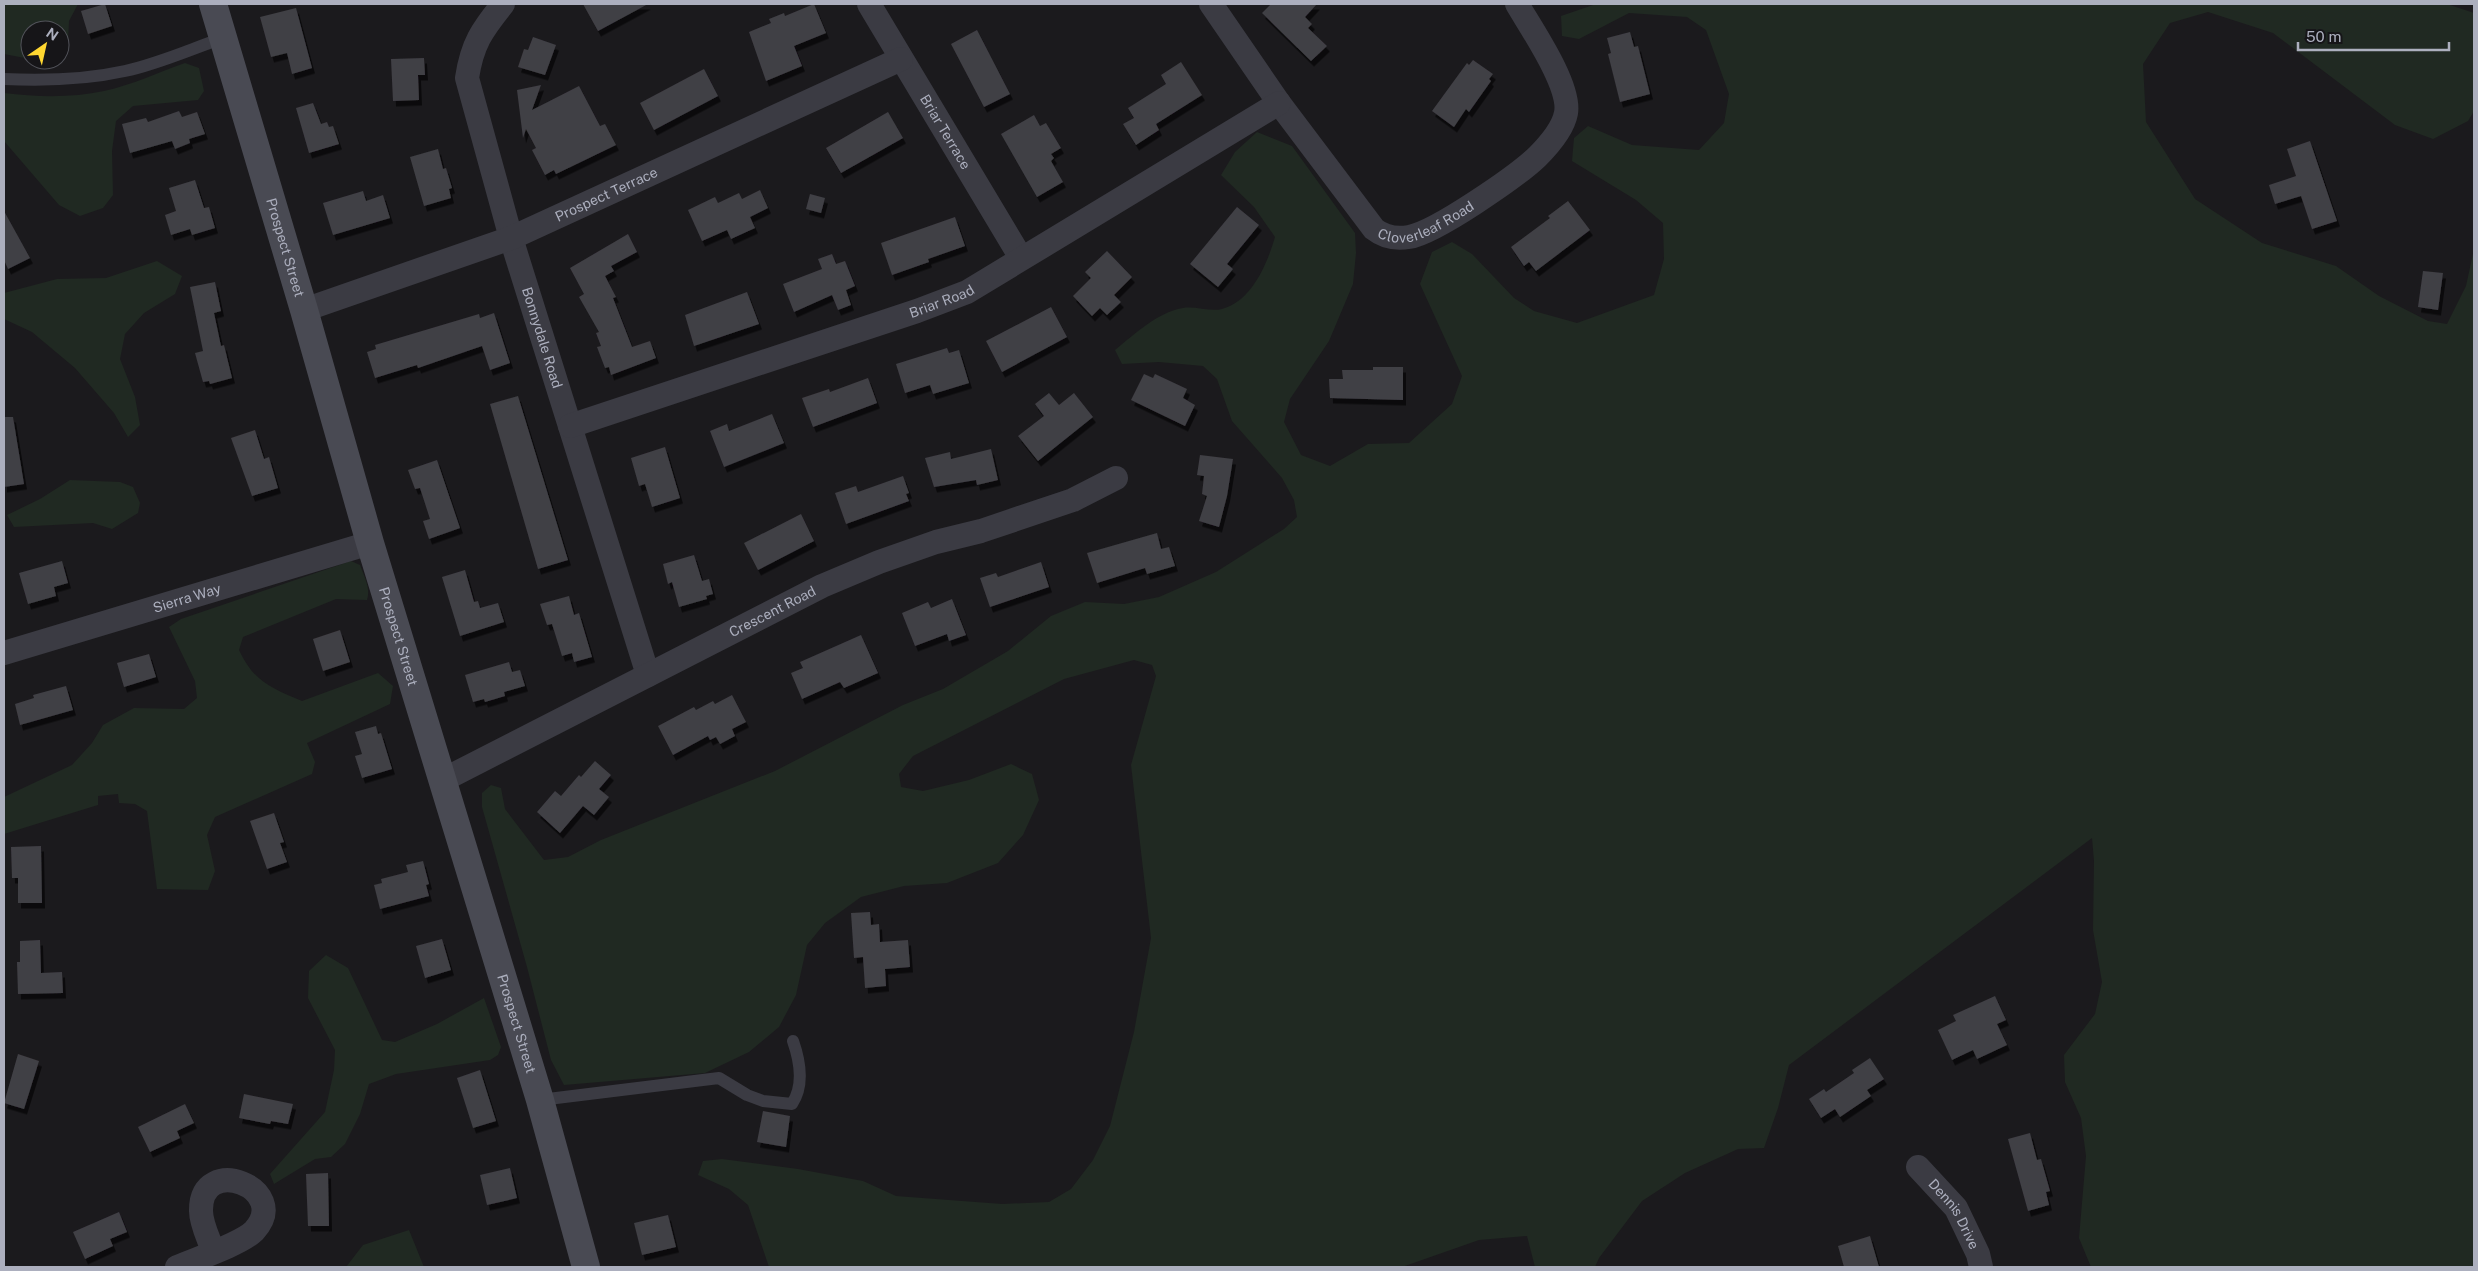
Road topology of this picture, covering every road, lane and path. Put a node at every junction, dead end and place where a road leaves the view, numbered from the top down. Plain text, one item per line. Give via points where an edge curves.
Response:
1 (213, 4) edge
2 (503, 4) edge
3 (870, 4) edge
4 (1211, 4) edge
5 (1517, 4) edge
6 (223, 38) junction
7 (901, 59) junction
8 (4, 80) edge
9 (1279, 103) junction
10 (511, 238) junction
11 (1021, 258) junction
12 (304, 310) junction
13 (570, 426) junction
14 (1116, 478) dead end
15 (370, 543) junction
16 (4, 653) edge
17 (648, 675) junction
18 (443, 780) junction
19 (793, 1041) dead end
20 (540, 1100) junction
21 (1918, 1167) dead end
22 (213, 1251) dead end
23 (178, 1267) edge
24 (586, 1267) edge
25 (1981, 1267) edge

1 - 6 main road, Prospect Street
2 - 10 street, Bonnydale Road via 485,26 471,53 467,78
3 - 7 street, Briar Terrace
4 - 9 street, Cloverleaf Road
5 - 9 street, Cloverleaf Road via 1562,84 1567,111 1564,121 1552,139 1522,170 1433,229 1410,237 1380,234
6 - 8 lane via 127,71 52,82
6 - 12 main road, Prospect Street
7 - 10 street, Prospect Terrace
7 - 11 street, Briar Terrace
9 - 11 street, Briar Road
10 - 12 street, Prospect Terrace
10 - 13 street, Bonnydale Road
11 - 13 street, Briar Road via 967,292 934,305
12 - 15 main road, Prospect Street
13 - 17 street, Bonnydale Road
14 - 17 street, Crescent Road via 1073,500 936,542 838,579
15 - 16 street, Sierra Way
15 - 18 main road, Prospect Street
17 - 18 street, Crescent Road
18 - 20 main road, Prospect Street
19 - 20 lane via 800,1071 797,1097 792,1104 763,1101 719,1078
20 - 24 main road, Prospect Street
21 - 25 street, Dennis Drive via 1956,1208
22 - 23 street

